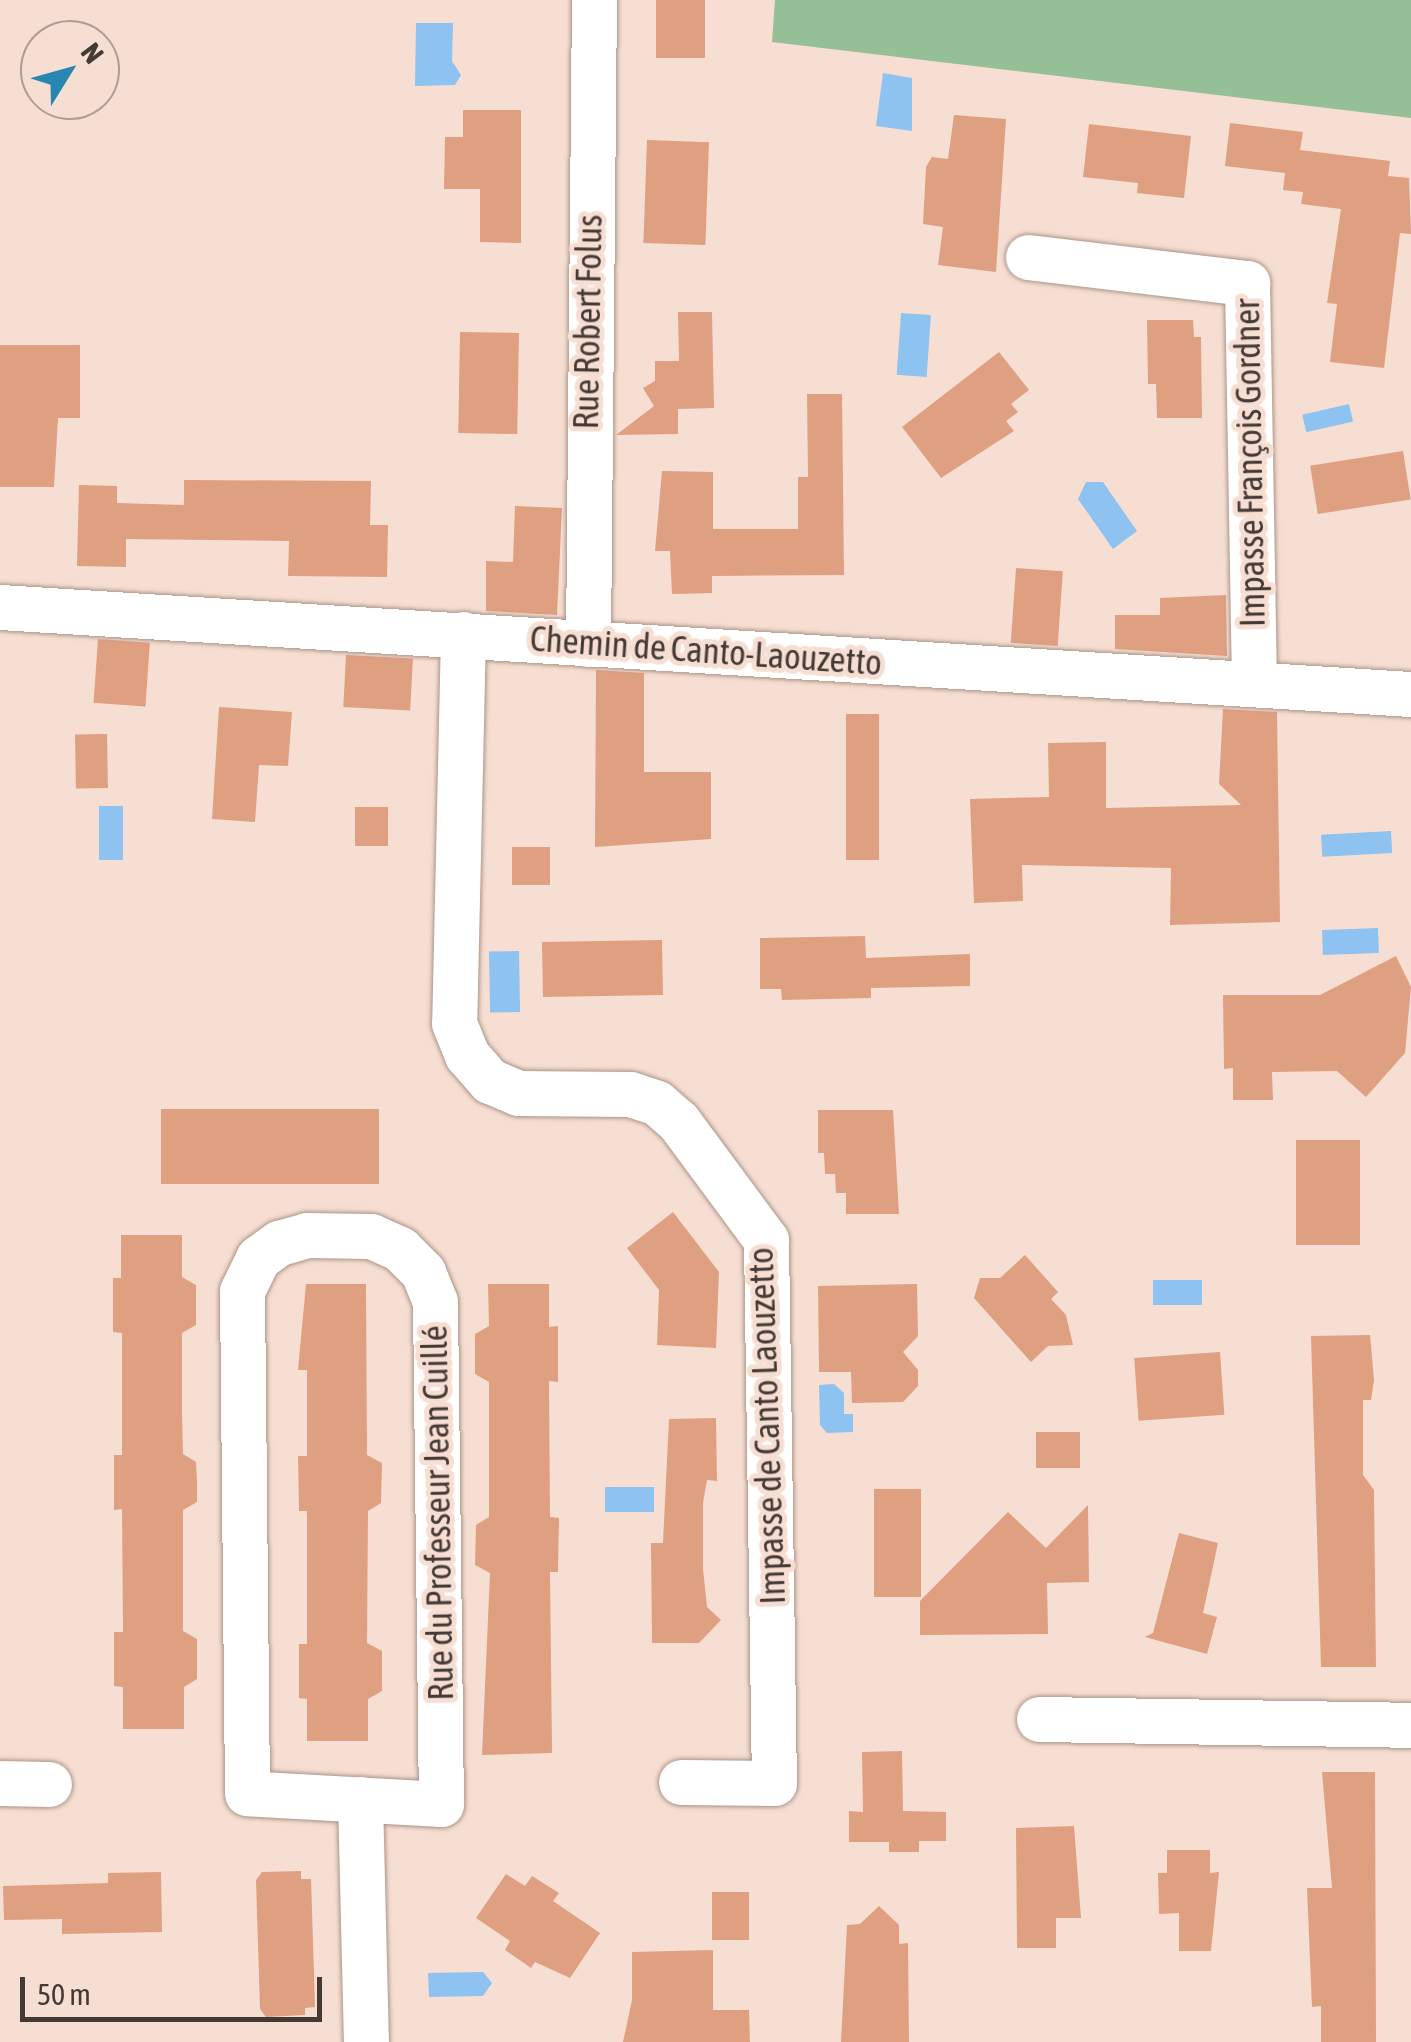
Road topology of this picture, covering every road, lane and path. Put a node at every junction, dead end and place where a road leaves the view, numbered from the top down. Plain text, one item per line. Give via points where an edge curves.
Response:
1 (594, 0) edge
2 (1028, 256) dead end
3 (0, 607) edge
4 (463, 634) junction
5 (588, 644) junction
6 (1254, 682) junction
7 (1411, 694) edge
8 (1039, 1719) dead end
9 (1411, 1725) edge
10 (681, 1782) dead end
11 (0, 1783) edge
12 (49, 1784) dead end
13 (360, 1800) junction
14 (366, 2042) edge

1 - 5 street, Rue Robert Folus
2 - 6 street, Impasse François Gordner via 1247,282
3 - 4 street, Chemin de Canto-Laouzetto
4 - 5 street, Chemin de Canto-Laouzetto
4 - 10 street, Impasse de Canto Laouzetto via 454,1022 467,1055 490,1080 518,1093 630,1094 657,1104 678,1121 766,1240 774,1783
5 - 6 street, Chemin de Canto-Laouzetto
6 - 7 street, Chemin de Canto-Laouzetto
8 - 9 street
11 - 12 street
13 - 13 street, Rue du Professeur Jean Cuillé via 248,1793 242,1292 258,1258 279,1242 307,1235 371,1236 400,1249 423,1272 434,1302 440,1804
13 - 14 street

